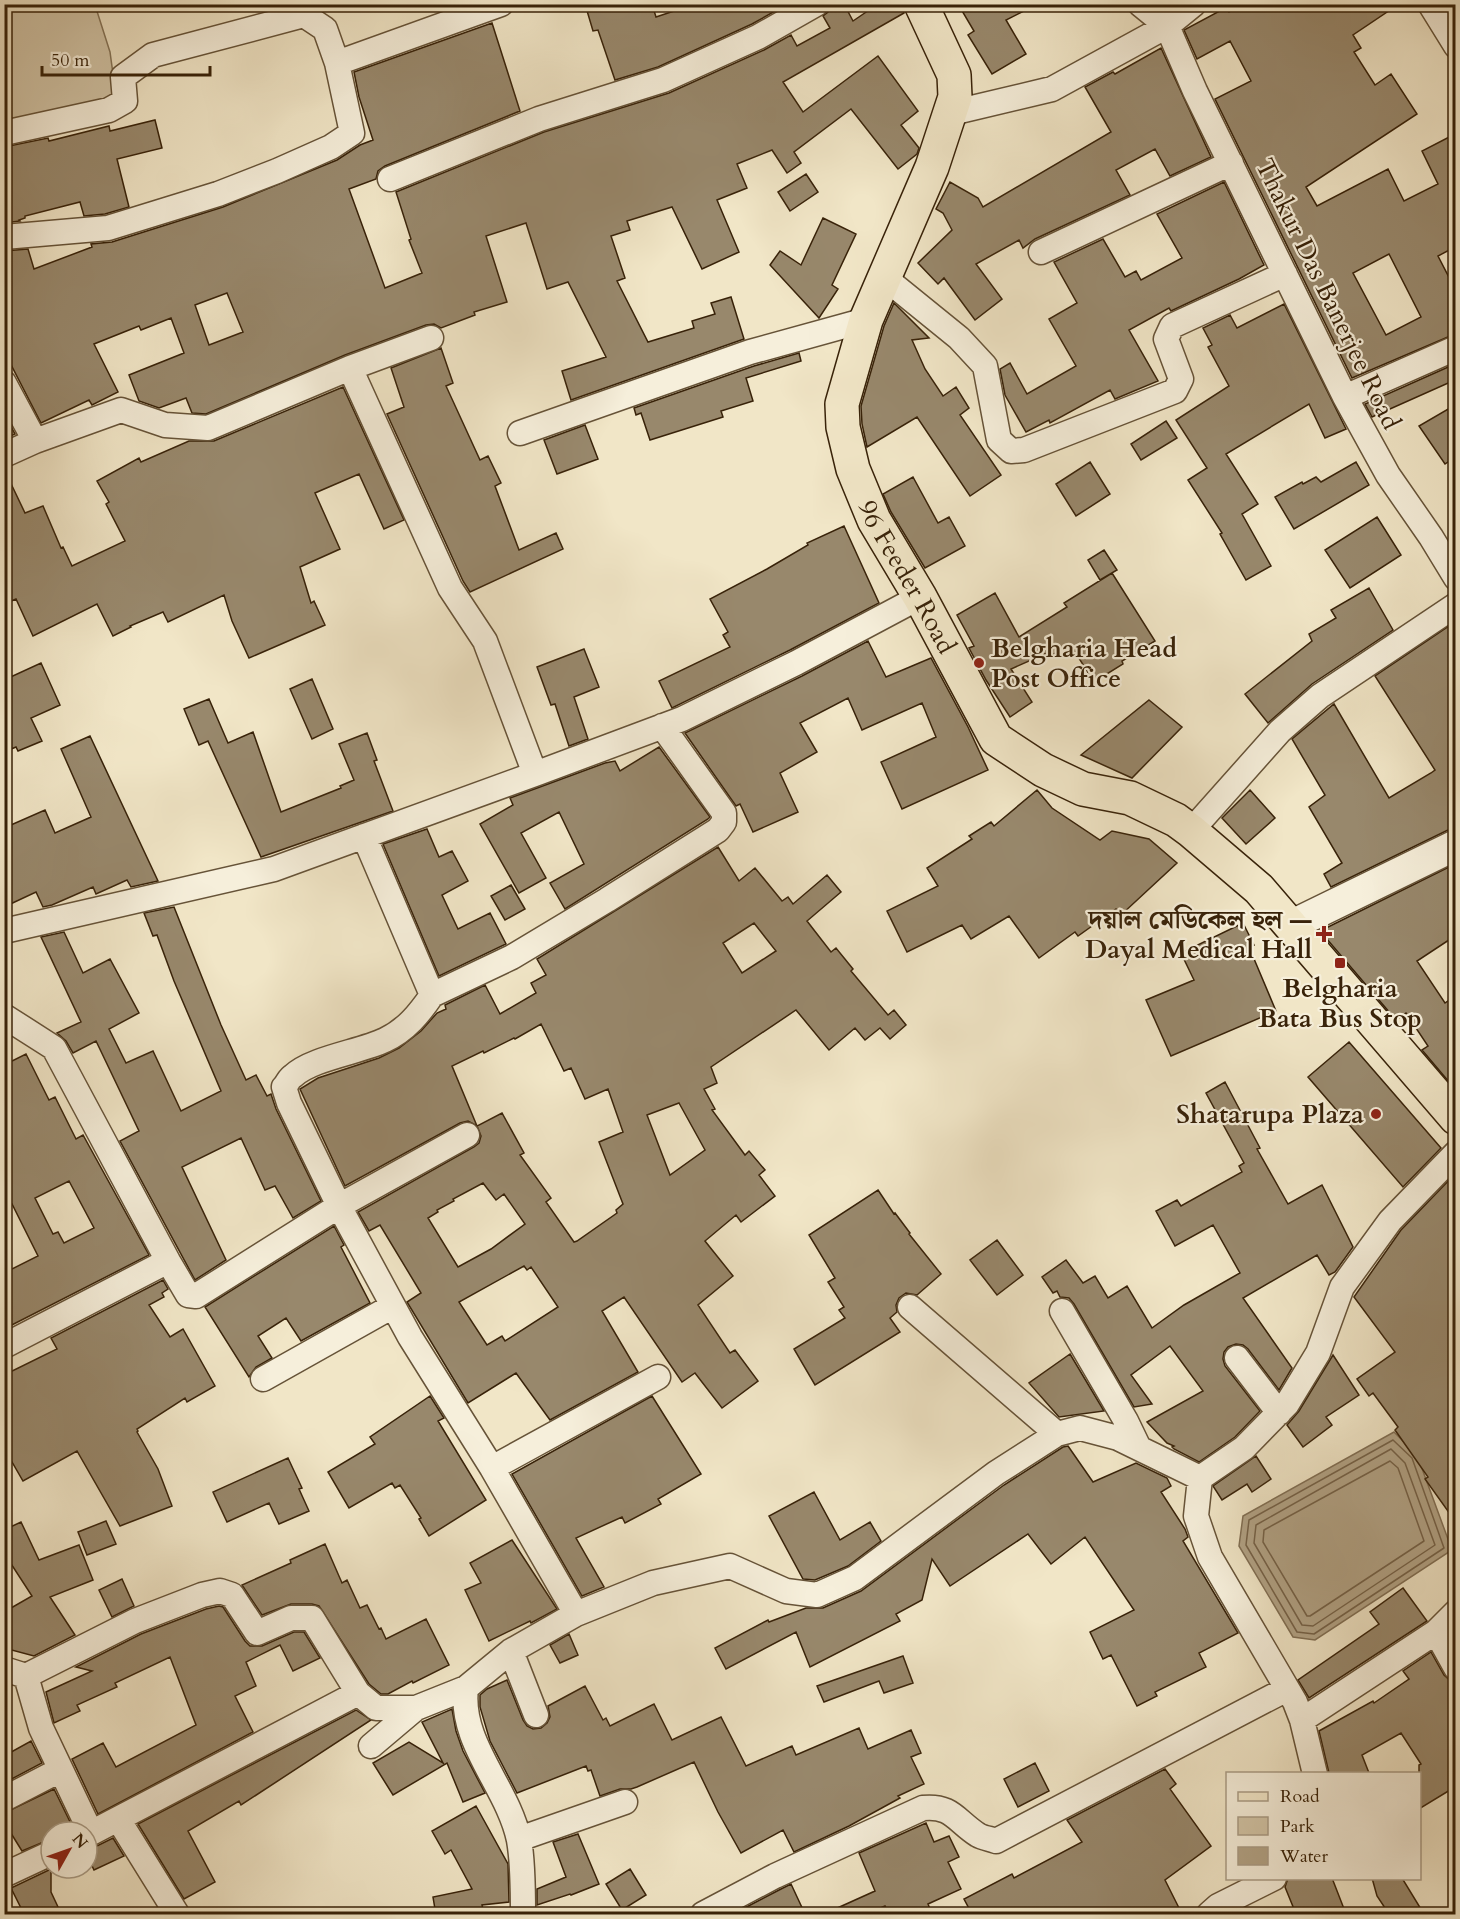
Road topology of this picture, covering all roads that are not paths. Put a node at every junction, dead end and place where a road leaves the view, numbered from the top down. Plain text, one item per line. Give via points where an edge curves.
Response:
1 (501, 4) edge
2 (816, 4) edge
3 (921, 4) edge
4 (1140, 4) edge
5 (1194, 4) edge
6 (1430, 4) edge
7 (1167, 26) junction
8 (1455, 46) edge
9 (337, 63) junction
10 (951, 113) junction
11 (4, 133) edge
12 (1231, 163) junction
13 (390, 179) dead end
14 (4, 237) edge
15 (1041, 252) dead end
16 (1285, 274) junction
17 (885, 278) junction
18 (866, 320) junction
19 (431, 338) dead end
20 (1455, 348) edge
21 (350, 368) junction
22 (4, 383) edge
23 (1345, 397) junction
24 (520, 434) dead end
25 (35, 441) junction
26 (4, 454) edge
27 (1455, 578) edge
28 (920, 597) junction
29 (1455, 605) edge
30 (662, 726) junction
31 (536, 774) junction
32 (1191, 831) junction
33 (364, 836) junction
34 (1452, 852) edge
35 (1292, 925) junction
36 (4, 931) edge
37 (432, 995) junction
38 (4, 1016) edge
39 (1455, 1118) edge
40 (468, 1135) dead end
41 (1455, 1154) edge
42 (339, 1206) junction
43 (168, 1261) junction
44 (393, 1306) junction
45 (910, 1307) dead end
46 (1062, 1311) dead end
47 (4, 1346) edge
48 (1237, 1358) dead end
49 (658, 1377) dead end
50 (263, 1379) dead end
51 (1279, 1413) junction
52 (1057, 1434) junction
53 (1139, 1448) junction
54 (492, 1468) junction
55 (1200, 1478) junction
56 (1455, 1612) edge
57 (576, 1614) junction
58 (1436, 1632) junction
59 (511, 1651) junction
60 (1455, 1668) edge
61 (15, 1672) edge
62 (466, 1688) junction
63 (1287, 1689) junction
64 (358, 1693) junction
65 (416, 1708) junction
66 (536, 1715) dead end
67 (1302, 1720) junction
68 (371, 1746) dead end
69 (60, 1770) junction
70 (1315, 1772) edge
71 (4, 1799) edge
72 (625, 1802) dead end
73 (118, 1819) junction
74 (83, 1820) edge
75 (99, 1829) edge
76 (519, 1839) junction
77 (39, 1859) edge
78 (4, 1875) edge
79 (1270, 1880) edge
80 (177, 1914) edge
81 (523, 1914) edge
82 (703, 1914) edge
83 (1209, 1914) edge

1 - 9 street
2 - 13 street via 758,37 663,80 539,119
3 - 10 main road, 96 Feeder Road via 954,75
4 - 7 street
5 - 7 street
6 - 8 street
7 - 10 street via 1052,89
7 - 12 street, Thakur Das Banerjee Road
9 - 11 street via 325,29 304,15 153,55 123,77 125,101 109,110
9 - 14 street via 352,133 331,147 218,194 108,228
10 - 17 main road, 96 Feeder Road
12 - 15 street
12 - 16 street, Thakur Das Banerjee Road
16 - 17 street via 1172,326 1166,339 1180,379 1175,391 1024,450 1011,451 999,440 985,366 959,338
16 - 23 street, Thakur Das Banerjee Road
17 - 18 main road, 96 Feeder Road
18 - 24 street via 750,352
18 - 28 main road, 96 Feeder Road via 842,405 843,427 853,469 874,520
19 - 21 street
20 - 23 street
21 - 25 street via 208,428 165,425 121,410
21 - 31 street via 450,588 485,641
22 - 25 street
23 - 27 street, Thakur Das Banerjee Road via 1388,475
25 - 26 street
28 - 30 street via 796,663
28 - 32 main road, 96 Feeder Road via 996,739 1043,770 1083,789 1130,798
29 - 32 street via 1320,696 1280,731
30 - 31 street
30 - 37 street via 724,813 718,830 512,957
31 - 33 street
32 - 35 main road, 96 Feeder Road via 1259,889
33 - 36 street via 274,868
33 - 37 street
34 - 35 street
35 - 39 main road, 96 Feeder Road
37 - 42 street via 404,1028 384,1040 310,1066 292,1076 284,1087
38 - 43 street via 54,1048
40 - 42 street
41 - 51 street via 1390,1221 1342,1287 1318,1353
42 - 43 street via 196,1296 188,1295
42 - 44 street
43 - 47 street
44 - 50 street
44 - 54 street
45 - 52 street
46 - 53 street
48 - 51 street
49 - 54 street
51 - 55 street via 1244,1448
52 - 53 street via 1080,1428
52 - 57 street via 996,1473 855,1578 817,1595 786,1591 730,1566 653,1583
53 - 55 street
54 - 57 street
55 - 63 street via 1196,1516 1210,1557
56 - 58 street
57 - 59 street
58 - 60 street
58 - 67 street
59 - 62 street
59 - 66 street
61 - 64 street via 135,1621 220,1591 232,1594 257,1633 291,1618 312,1618
61 - 69 street
62 - 65 street
62 - 76 street via 464,1704 474,1739
63 - 67 street
63 - 82 street via 996,1841 979,1836 936,1806 923,1808
64 - 65 street via 376,1708
64 - 73 street
65 - 68 street
67 - 70 street
69 - 71 street
69 - 74 street
72 - 76 street
73 - 75 street
73 - 80 street
76 - 81 street
77 - 78 street
79 - 83 street

